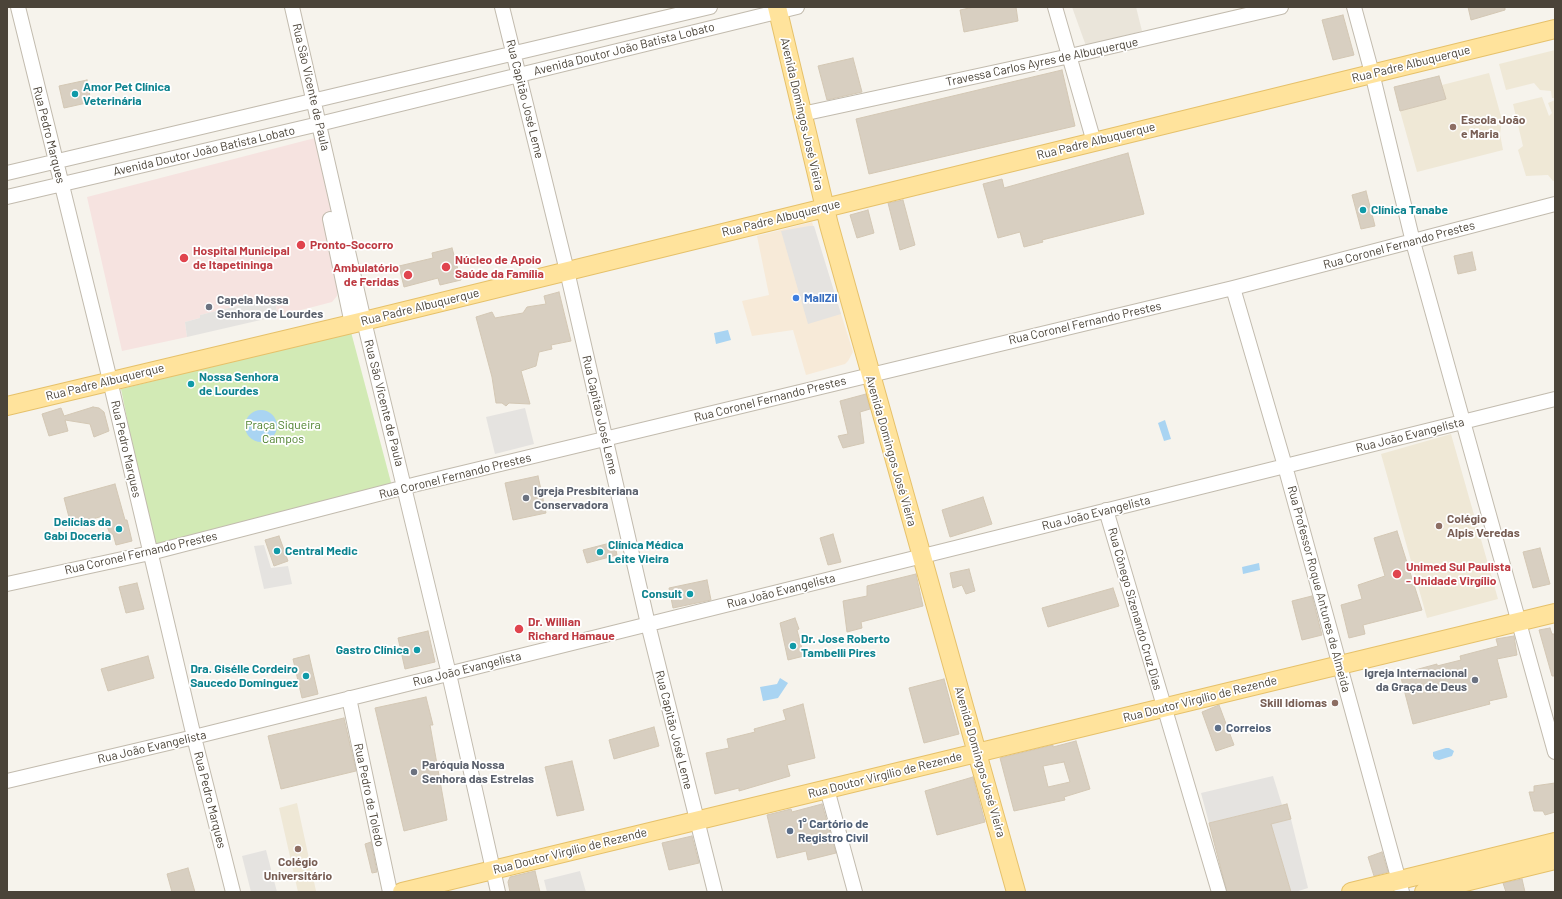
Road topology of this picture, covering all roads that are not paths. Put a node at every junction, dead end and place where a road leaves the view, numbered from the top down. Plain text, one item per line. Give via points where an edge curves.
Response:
1 (18, 7) edge
2 (292, 7) edge
3 (502, 7) edge
4 (710, 7) edge
5 (797, 7) edge
6 (1055, 7) edge
7 (1281, 7) edge
8 (1354, 7) edge
9 (777, 9) edge
10 (1555, 29) edge
11 (514, 54) junction
12 (1070, 56) junction
13 (1372, 73) junction
14 (520, 75) junction
15 (314, 101) junction
16 (802, 114) junction
17 (319, 124) junction
18 (1094, 142) junction
19 (56, 162) junction
20 (7, 173) edge
21 (62, 184) junction
22 (7, 197) edge
23 (1555, 204) edge
24 (824, 208) junction
25 (330, 219) dead end
26 (1414, 242) junction
27 (567, 271) junction
28 (1233, 288) junction
29 (354, 323) junction
30 (870, 374) junction
31 (110, 381) junction
32 (1555, 400) edge
33 (7, 406) edge
34 (1464, 422) junction
35 (606, 440) junction
36 (1285, 466) junction
37 (404, 488) junction
38 (1106, 510) junction
39 (150, 553) junction
40 (922, 556) junction
41 (7, 584) edge
42 (1555, 613) edge
43 (1519, 622) junction
44 (648, 624) junction
45 (1340, 665) junction
46 (449, 674) junction
47 (348, 698) junction
48 (1164, 708) junction
49 (194, 737) junction
50 (1555, 752) edge
51 (978, 753) junction
52 (7, 781) edge
53 (827, 789) junction
54 (697, 821) junction
55 (1555, 842) edge
56 (1555, 860) edge
57 (493, 870) junction
58 (1400, 886) edge
59 (233, 892) edge
60 (390, 892) edge
61 (402, 892) edge
62 (498, 892) edge
63 (715, 892) edge
64 (855, 892) edge
65 (1016, 892) edge
66 (1219, 892) edge
67 (1351, 892) edge
68 (1424, 892) edge

1 - 19 street, Rua Pedro Marques
2 - 15 street, Rua São Vicente de Paula
3 - 11 street, Rua Capitão José Leme
4 - 11 street, Avenida Doutor João Batista Lobato
5 - 9 street, Avenida Doutor João Batista Lobato
6 - 12 street
7 - 12 street, Travessa Carlos Ayres de Albuquerque
8 - 13 street
9 - 14 street, Avenida Doutor João Batista Lobato
9 - 16 main road, Avenida Domingos José Vieira
10 - 13 main road, Rua Padre Albuquerque
11 - 14 street, Rua Capitão José Leme
11 - 15 street, Avenida Doutor João Batista Lobato
12 - 16 street, Travessa Carlos Ayres de Albuquerque
12 - 18 street
13 - 18 main road, Rua Padre Albuquerque
13 - 26 street
14 - 17 street, Avenida Doutor João Batista Lobato
14 - 27 street, Rua Capitão José Leme
15 - 17 street, Rua São Vicente de Paula
15 - 19 street, Avenida Doutor João Batista Lobato
16 - 24 main road, Avenida Domingos José Vieira
17 - 21 street, Avenida Doutor João Batista Lobato
17 - 29 street, Rua São Vicente de Paula
18 - 24 main road, Rua Padre Albuquerque
19 - 20 street, Avenida Doutor João Batista Lobato
19 - 21 street, Rua Pedro Marques
21 - 22 street, Avenida Doutor João Batista Lobato
21 - 31 street, Rua Pedro Marques
23 - 26 street, Rua Coronel Fernando Prestes
24 - 27 main road, Rua Padre Albuquerque
24 - 30 main road, Avenida Domingos José Vieira
25 - 29 street
26 - 28 street, Rua Coronel Fernando Prestes
26 - 34 street
27 - 29 main road, Rua Padre Albuquerque
27 - 35 street, Rua Capitão José Leme
28 - 30 street, Rua Coronel Fernando Prestes
28 - 36 street, Rua Professor Roque Antunes de Almeida
29 - 31 main road, Rua Padre Albuquerque
29 - 37 street, Rua São Vicente de Paula
30 - 35 street, Rua Coronel Fernando Prestes
30 - 40 main road, Avenida Domingos José Vieira
31 - 33 main road, Rua Padre Albuquerque
31 - 39 street, Rua Pedro Marques
32 - 34 street, Rua João Evangelista
34 - 36 street, Rua João Evangelista
34 - 43 street
35 - 37 street, Rua Coronel Fernando Prestes
35 - 44 street, Rua Capitão José Leme
36 - 38 street, Rua João Evangelista
36 - 45 street, Rua Professor Roque Antunes de Almeida
37 - 39 street, Rua Coronel Fernando Prestes
37 - 46 street, Rua São Vicente de Paula
38 - 40 street, Rua João Evangelista
38 - 48 street, Rua Cônego Sizenando Cruz Dias
39 - 41 street, Rua Coronel Fernando Prestes
39 - 49 street, Rua Pedro Marques
40 - 44 street, Rua João Evangelista
40 - 51 main road, Avenida Domingos José Vieira
42 - 43 main road, Rua Doutor Virgílio de Rezende
43 - 45 main road, Rua Doutor Virgílio de Rezende
43 - 50 street
44 - 46 street, Rua João Evangelista
44 - 54 street, Rua Capitão José Leme
45 - 48 main road, Rua Doutor Virgílio de Rezende
45 - 58 street, Rua Professor Roque Antunes de Almeida
46 - 47 street, Rua João Evangelista
46 - 57 street, Rua São Vicente de Paula
47 - 49 street, Rua João Evangelista
47 - 60 street, Rua Pedro de Toledo
48 - 51 main road, Rua Doutor Virgílio de Rezende
48 - 66 street, Rua Cônego Sizenando Cruz Dias
49 - 52 street, Rua João Evangelista
49 - 59 street, Rua Pedro Marques
51 - 53 main road, Rua Doutor Virgílio de Rezende
51 - 65 main road, Avenida Domingos José Vieira
53 - 54 main road, Rua Doutor Virgílio de Rezende
53 - 64 street
54 - 57 main road, Rua Doutor Virgílio de Rezende
54 - 63 street, Rua Capitão José Leme
55 - 58 main road
56 - 68 main road
57 - 61 main road, Rua Doutor Virgílio de Rezende
57 - 62 street, Rua São Vicente de Paula
58 - 67 main road

